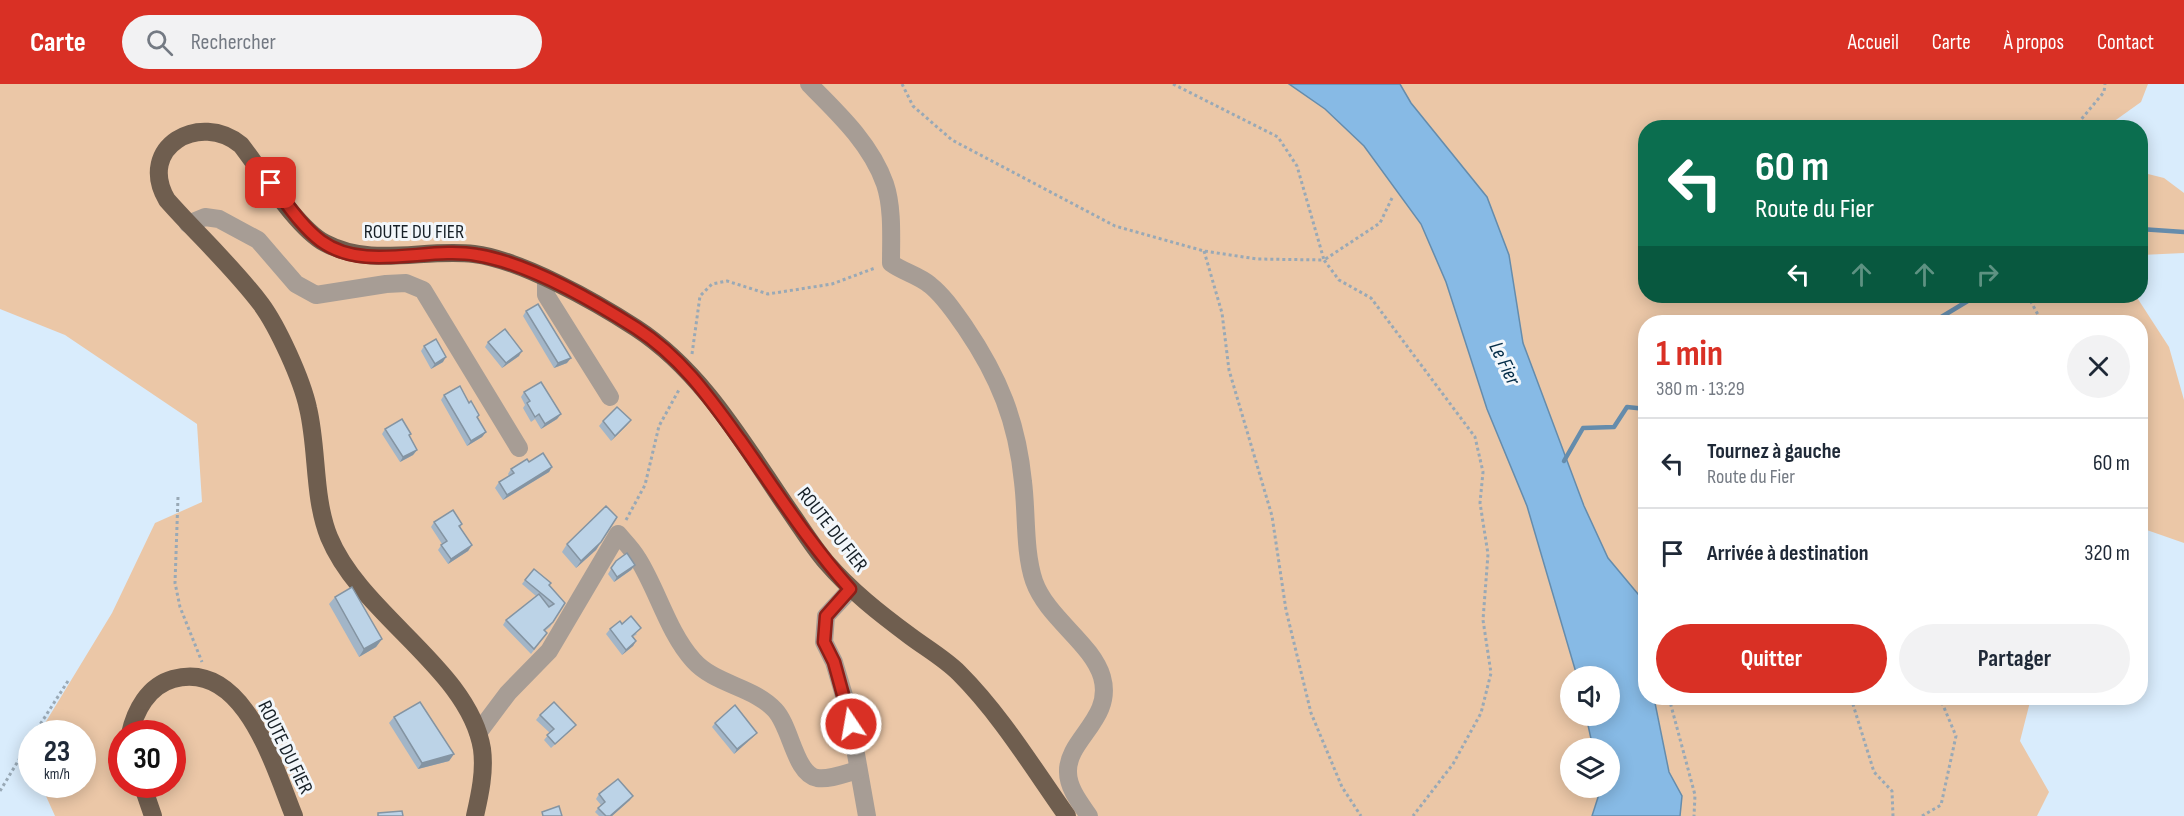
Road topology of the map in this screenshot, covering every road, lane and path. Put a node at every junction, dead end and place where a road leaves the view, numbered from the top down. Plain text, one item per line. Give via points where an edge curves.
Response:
1 (809, 84) edge
2 (902, 84) edge
3 (1173, 84) edge
4 (2105, 84) edge
5 (2081, 120) edge
6 (1392, 198) dead end
7 (188, 224) junction
8 (1204, 251) junction
9 (1324, 260) junction
10 (891, 263) junction
11 (546, 279) junction
12 (689, 372) junction
13 (609, 397) dead end
14 (519, 448) dead end
15 (178, 498) dead end
16 (618, 534) junction
17 (850, 589) junction
18 (69, 681) dead end
19 (210, 682) junction
20 (1671, 705) edge
21 (1853, 705) edge
22 (1943, 705) edge
23 (43, 720) edge
24 (133, 720) edge
25 (478, 733) junction
26 (18, 761) edge
27 (858, 770) junction
28 (0, 791) edge
29 (147, 798) edge
30 (153, 816) edge
31 (294, 816) edge
32 (476, 816) edge
33 (867, 816) edge
34 (1067, 816) edge
35 (1089, 816) edge
36 (1361, 816) edge
37 (1413, 816) edge
38 (1694, 816) edge
39 (1893, 816) edge
40 (1922, 816) edge

1 - 10 street via 868,150 885,184
2 - 8 path via 913,106 952,140 1115,226
3 - 9 path via 1278,137 1297,166
4 - 5 path via 2104,92
6 - 9 path via 1380,223
7 - 11 main road, ROUTE DU FIER via 159,186 158,170 174,141 195,132 215,132 242,145 322,242 369,257 476,254 506,261
7 - 14 street via 205,217 219,219 258,240 296,284 316,295 406,283 423,290
7 - 25 main road, ROUTE DU FIER via 262,305 297,374 308,407 322,511 338,553 355,580 455,689
8 - 9 path via 1257,259
8 - 36 path via 1222,313 1229,370 1272,516 1286,610 1311,713 1342,787
9 - 37 path via 1339,280 1371,298 1462,418 1475,437 1483,472 1480,503 1488,554 1483,620 1491,673 1481,713 1459,754
10 - 12 path via 832,284 768,294 727,281 712,284 700,296
10 - 35 street via 932,286 956,315 1000,383 1023,478 1034,581 1066,630 1090,652 1102,676 1104,697 1100,711 1067,770 1069,783
11 - 12 main road, ROUTE DU FIER via 636,328
11 - 13 street via 546,295
12 - 16 path via 659,426 645,485
12 - 17 main road, ROUTE DU FIER via 823,559
15 - 19 path via 176,583 180,607
16 - 25 street via 549,651 508,693
16 - 27 street via 638,558 676,636 693,660 713,677 775,709 790,734 799,763 808,773 817,778
17 - 27 street via 826,616 824,642 848,709
17 - 34 main road, ROUTE DU FIER via 957,671 987,703
18 - 23 path
19 - 24 main road, ROUTE DU FIER via 182,676 164,681 135,711
19 - 31 main road, ROUTE DU FIER via 231,693 247,710
20 - 38 path via 1695,795
21 - 39 path via 1874,772 1892,791
22 - 40 path via 1956,736 1941,805
25 - 32 main road, ROUTE DU FIER via 483,773
26 - 28 path
27 - 33 street
29 - 30 main road

